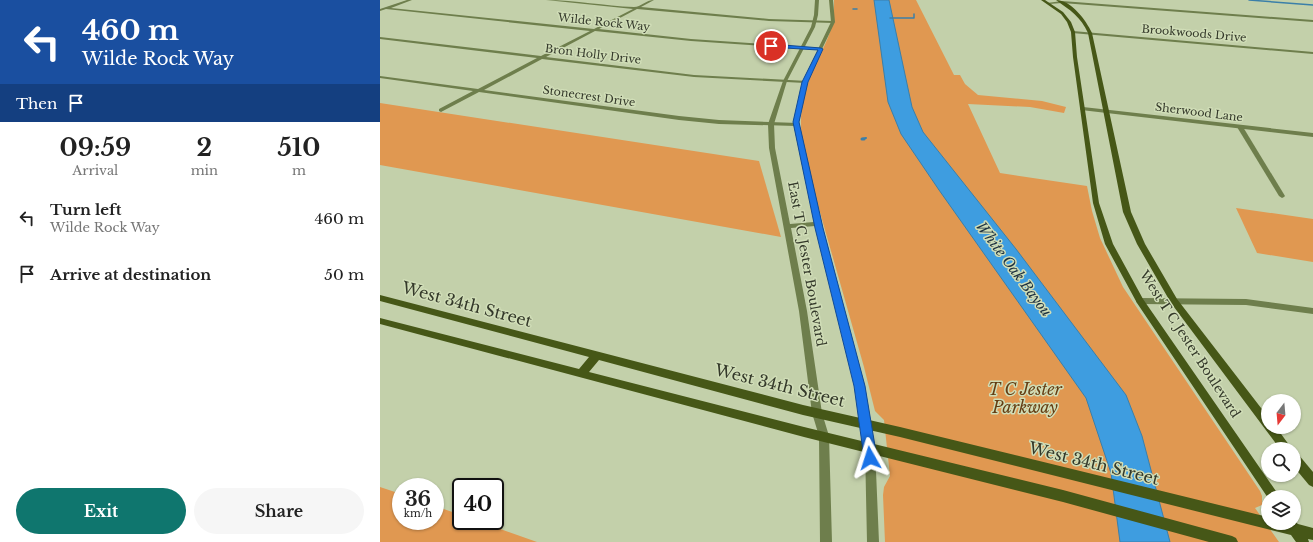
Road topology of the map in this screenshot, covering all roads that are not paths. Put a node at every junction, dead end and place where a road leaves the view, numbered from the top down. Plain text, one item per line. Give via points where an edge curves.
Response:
1 (410, 0) edge
2 (548, 0) edge
3 (652, 0) edge
4 (817, 0) edge
5 (831, 0) edge
6 (1043, 0) edge
7 (1060, 1) edge
8 (1049, 3) junction
9 (385, 8) junction
10 (636, 8) junction
11 (380, 10) edge
12 (1313, 21) edge
13 (815, 22) junction
14 (833, 22) junction
15 (595, 30) junction
16 (1073, 32) junction
17 (1090, 33) junction
18 (380, 38) edge
19 (803, 48) junction
20 (821, 49) junction
21 (1313, 53) edge
22 (542, 58) junction
23 (380, 77) edge
24 (785, 81) junction
25 (805, 82) junction
26 (479, 91) junction
27 (1083, 109) junction
28 (441, 110) dead end
29 (1107, 111) junction
30 (771, 124) junction
31 (796, 124) junction
32 (1240, 127) junction
33 (1313, 135) edge
34 (1282, 196) dead end
35 (818, 224) junction
36 (788, 226) junction
37 (380, 298) edge
38 (1140, 301) junction
39 (1174, 301) junction
40 (1313, 310) edge
41 (380, 321) edge
42 (596, 356) junction
43 (582, 373) junction
44 (817, 413) junction
45 (1261, 415) edge
46 (866, 424) junction
47 (1275, 434) edge
48 (824, 436) junction
49 (1282, 442) edge
50 (870, 448) junction
51 (1301, 467) edge
52 (1313, 482) edge
53 (1269, 490) edge
54 (1261, 520) edge
55 (1301, 529) edge
56 (1295, 530) edge
57 (1313, 534) edge
58 (826, 542) edge
59 (874, 542) edge
60 (1232, 542) edge
61 (1303, 542) edge

1 - 9 street
2 - 10 street
3 - 10 street
4 - 13 street, East T C Jester Boulevard
5 - 14 street, East T C Jester Boulevard
6 - 8 main road, West T C Jester Boulevard
7 - 8 street
7 - 12 street
7 - 17 main road, West T C Jester Boulevard via 1081,16
8 - 16 main road, West T C Jester Boulevard via 1069,22
9 - 11 street
9 - 15 street, Wilde Rock Way
10 - 13 street
10 - 15 street
13 - 14 street
13 - 19 street, East T C Jester Boulevard
14 - 20 street, East T C Jester Boulevard
15 - 19 street, Wilde Rock Way
15 - 22 street
16 - 17 street, Brookwoods Drive
16 - 27 main road, West T C Jester Boulevard
17 - 21 street, Brookwoods Drive
17 - 29 main road, West T C Jester Boulevard
18 - 22 street, Bron Holly Drive
19 - 20 street, Wilde Rock Way
19 - 24 street, East T C Jester Boulevard
20 - 25 street, East T C Jester Boulevard
22 - 24 street, Bron Holly Drive via 694,76
22 - 26 street
23 - 26 street, Stonecrest Drive
24 - 25 street, Bron Holly Drive
24 - 30 street, East T C Jester Boulevard
25 - 31 street, East T C Jester Boulevard
26 - 28 street
26 - 30 street, Stonecrest Drive via 679,118
27 - 29 street, Sherwood Lane
27 - 38 main road, West T C Jester Boulevard via 1096,203 1109,244
29 - 32 street, Sherwood Lane
29 - 39 main road, West T C Jester Boulevard via 1127,212 1141,244
30 - 31 street, Stonecrest Drive
30 - 36 street, East T C Jester Boulevard via 772,148
31 - 35 street, East T C Jester Boulevard
32 - 33 street, Sherwood Lane
32 - 34 street
35 - 36 street
35 - 46 street, East T C Jester Boulevard via 860,386
36 - 44 street, East T C Jester Boulevard
37 - 42 main road, West 34th Street
38 - 39 street
38 - 53 main road, West T C Jester Boulevard
39 - 40 street via 1246,302
39 - 45 main road, West T C Jester Boulevard
41 - 43 main road
42 - 43 main road
42 - 44 main road, West 34th Street
43 - 48 main road
44 - 46 main road, West 34th Street
44 - 48 street, East T C Jester Boulevard
46 - 50 street, East T C Jester Boulevard
46 - 54 main road, West 34th Street via 1230,515
47 - 49 main road, West T C Jester Boulevard
48 - 50 main road
48 - 58 street, East T C Jester Boulevard
50 - 59 street, East T C Jester Boulevard
50 - 60 main road
51 - 52 main road
55 - 57 main road, West 34th Street
56 - 61 main road

